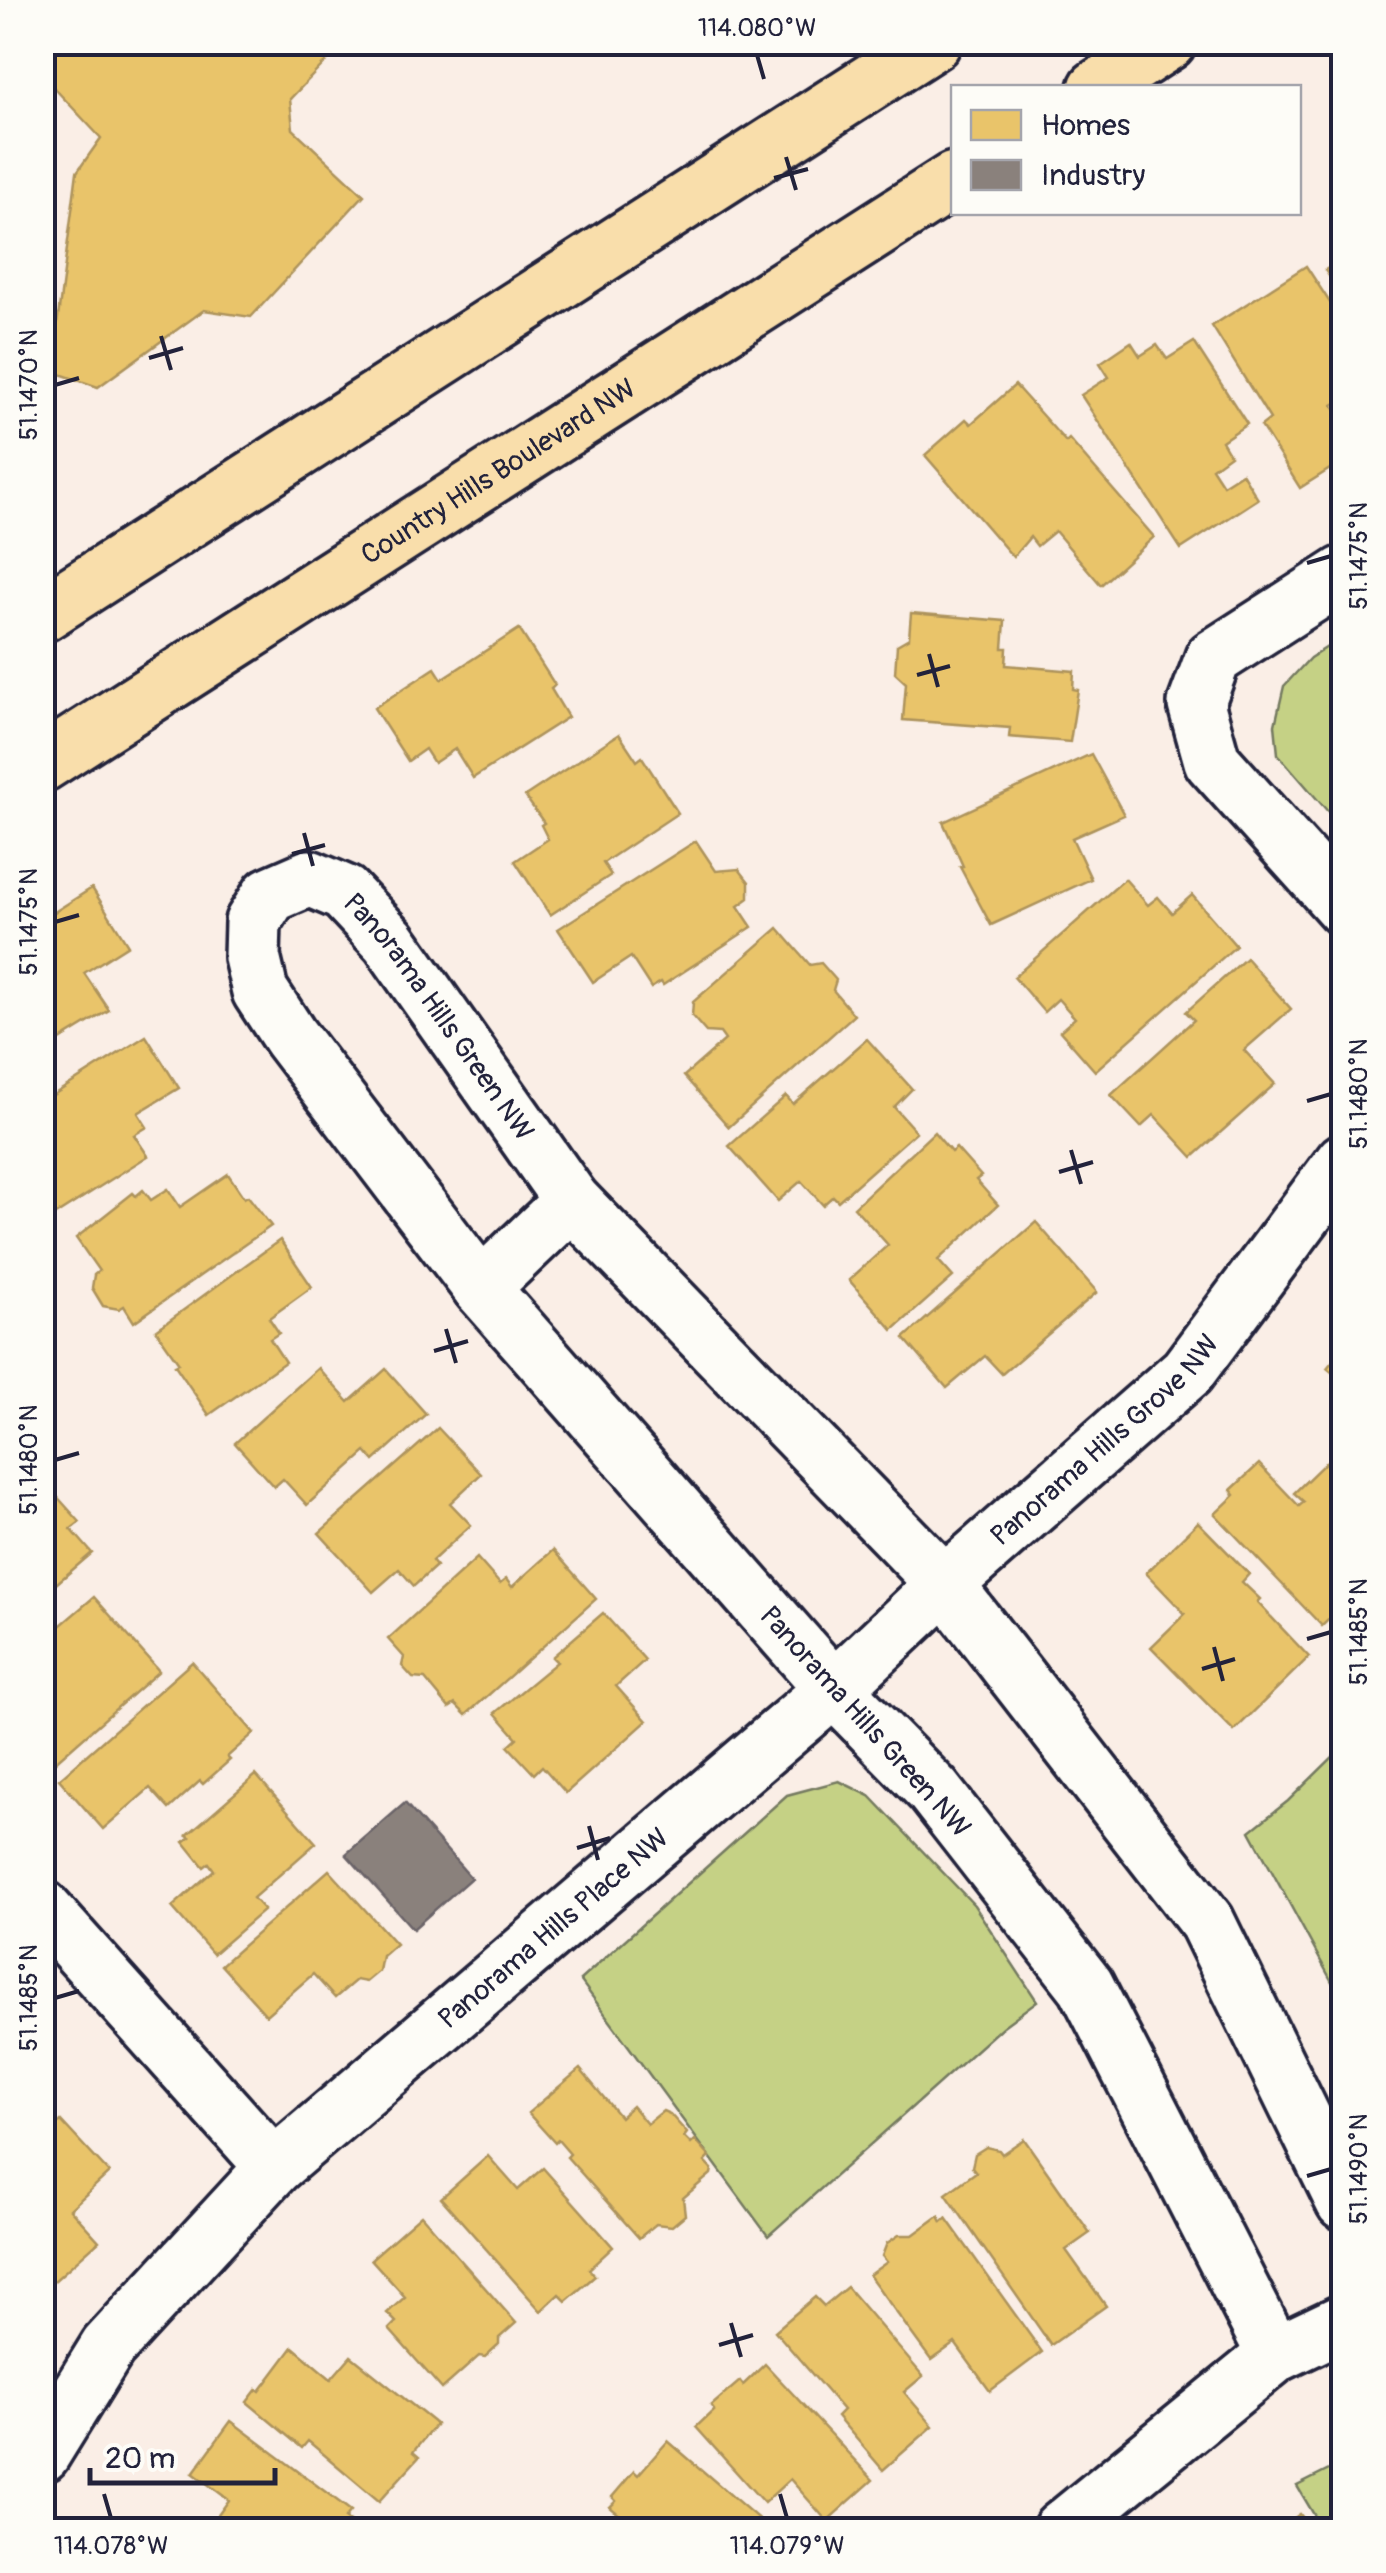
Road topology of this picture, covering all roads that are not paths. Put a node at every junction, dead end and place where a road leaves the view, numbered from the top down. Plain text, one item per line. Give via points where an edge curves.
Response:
1 (933, 42) edge
2 (1168, 42) edge
3 (1102, 85) edge
4 (951, 182) edge
5 (1344, 574) edge
6 (42, 614) edge
7 (42, 764) edge
8 (1344, 908) edge
9 (1344, 1161) edge
10 (572, 1201) junction
11 (481, 1288) junction
12 (946, 1584) junction
13 (834, 1689) junction
14 (42, 1908) edge
15 (274, 2167) junction
16 (1344, 2202) edge
17 (1344, 2322) edge
18 (1275, 2355) junction
19 (42, 2454) edge
20 (1061, 2530) edge

1 - 6 main road
2 - 3 main road
4 - 7 main road, Country Hills Boulevard NW
5 - 8 street via 1214,658 1196,704 1212,762
9 - 12 street, Panorama Hills Grove NW via 1187,1372
10 - 11 street
10 - 11 street, Panorama Hills Green NW via 389,940 344,893 309,878 270,895 253,922 260,992
10 - 12 street, Panorama Hills Green NW
11 - 13 street, Panorama Hills Green NW
12 - 13 street, Panorama Hills Grove NW
12 - 16 street, Panorama Hills Green NW via 1207,1922
13 - 15 street, Panorama Hills Place NW
13 - 18 street, Panorama Hills Green NW via 933,1790 1086,1986
14 - 15 street
15 - 19 street, Panorama Hills Place NW via 108,2347
17 - 18 street
18 - 20 street

